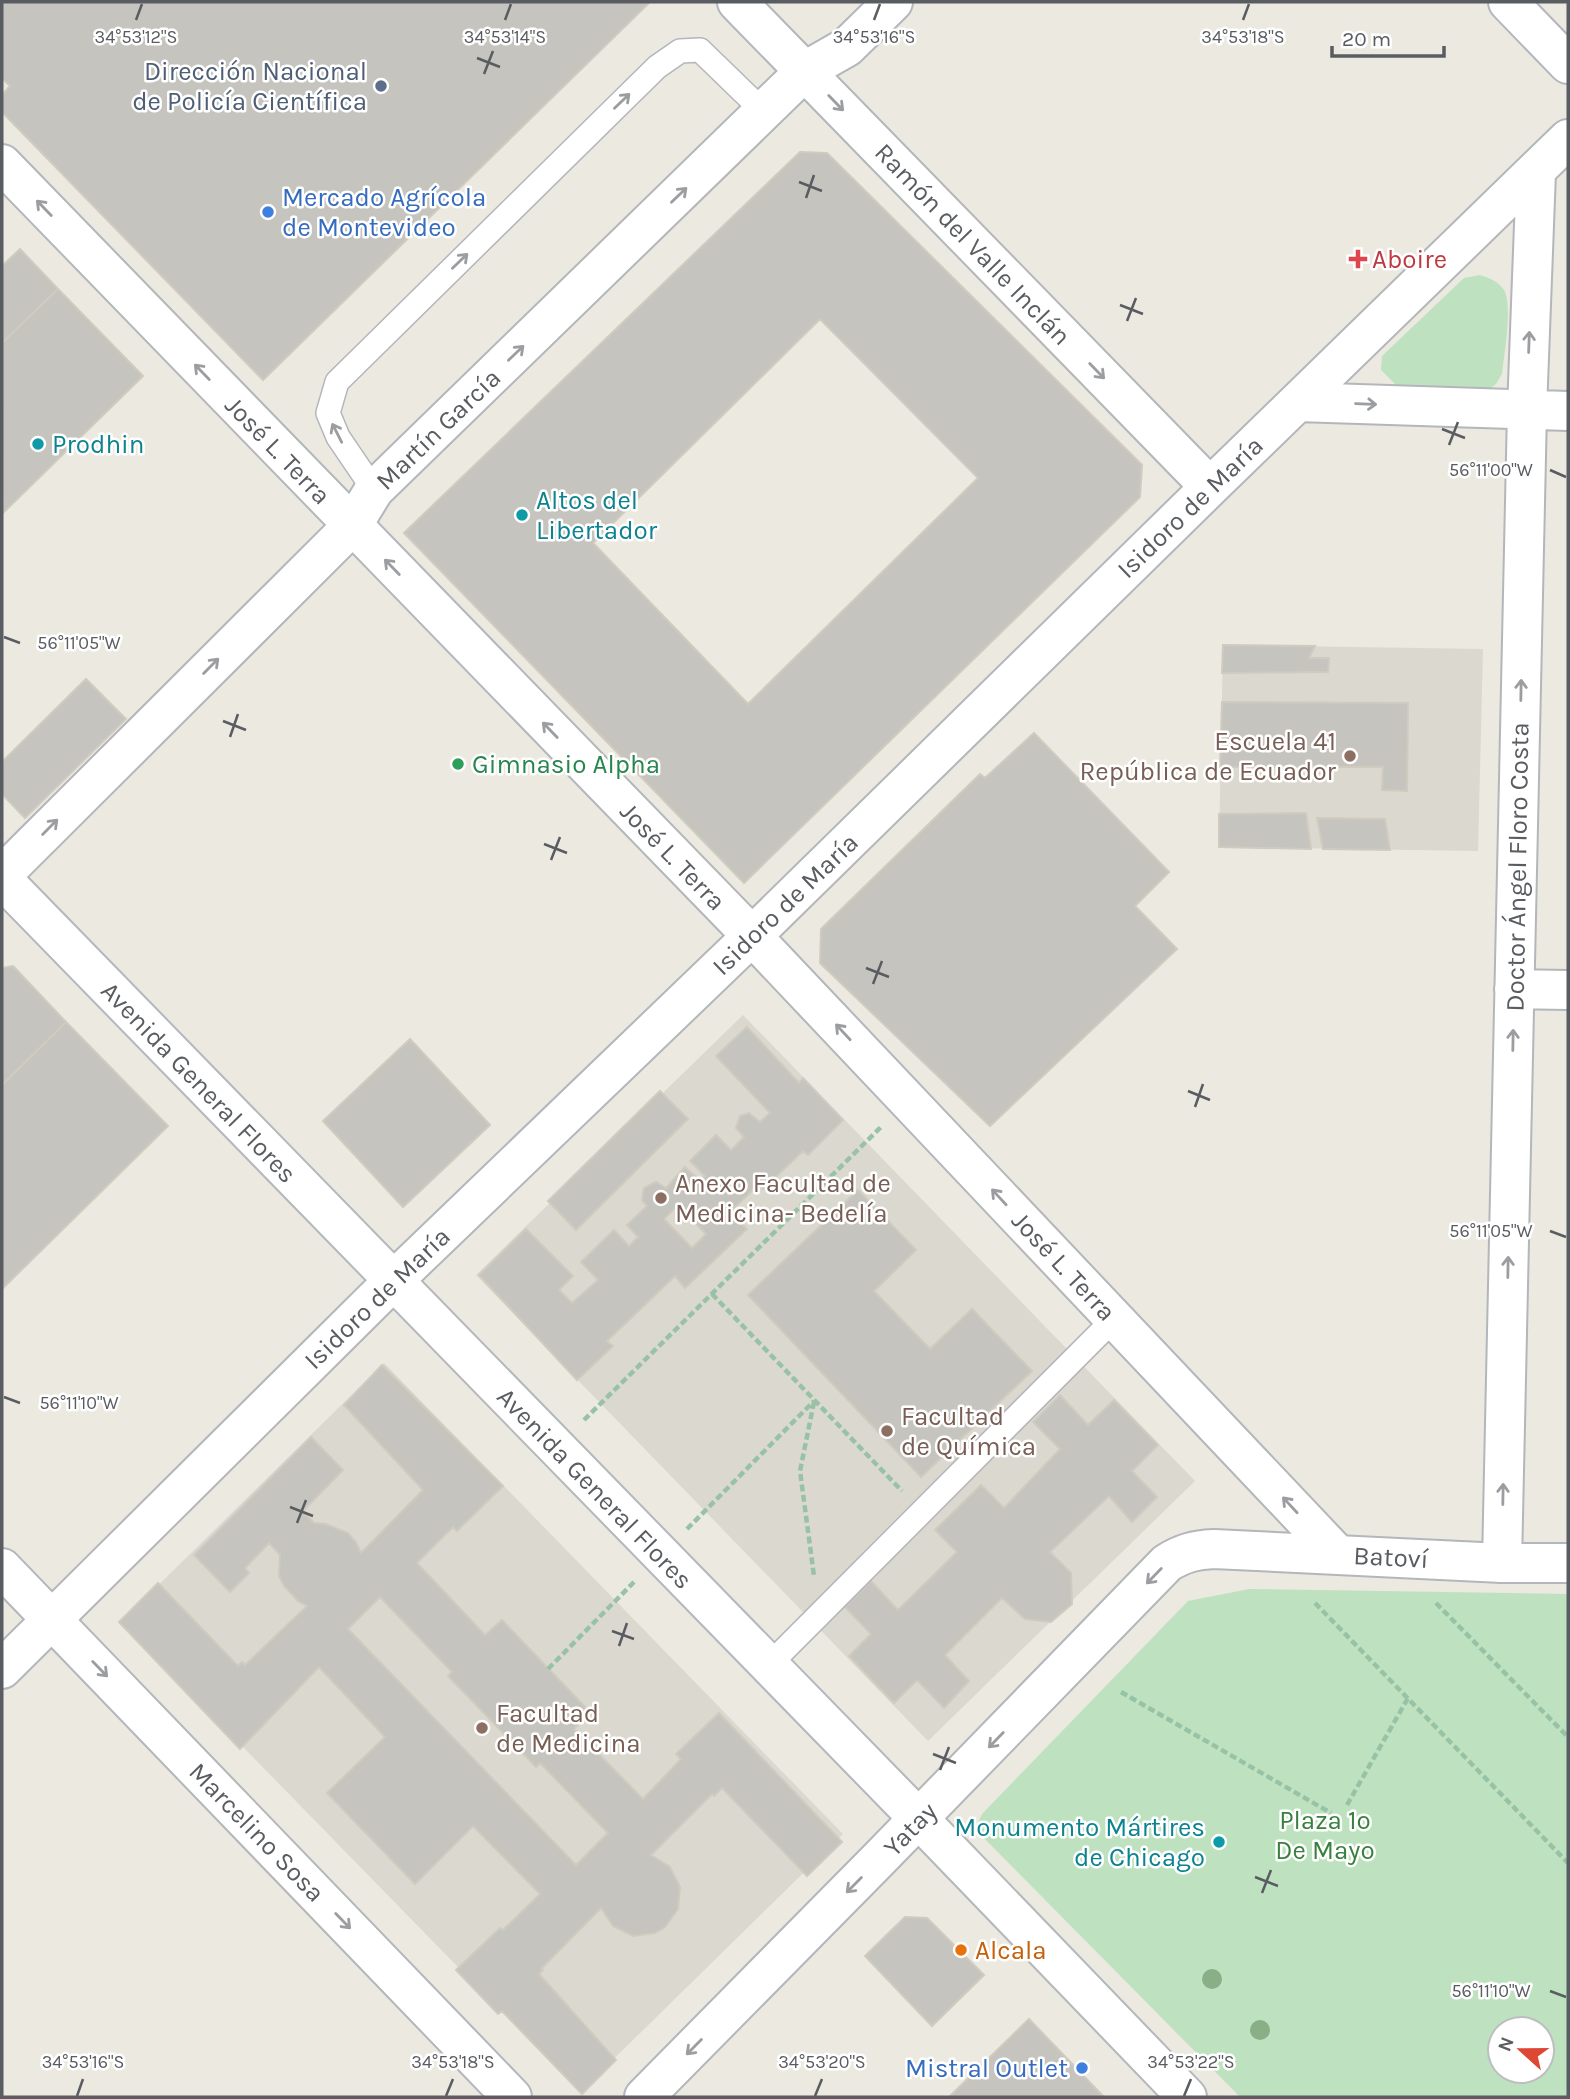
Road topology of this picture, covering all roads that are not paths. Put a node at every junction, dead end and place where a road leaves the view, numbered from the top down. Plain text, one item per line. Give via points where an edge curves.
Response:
1 (737, 2) edge
2 (893, 2) edge
3 (1508, 2) edge
4 (1568, 64) edge
5 (805, 71) junction
6 (764, 112) junction
7 (1568, 139) edge
8 (2, 164) edge
9 (1536, 172) junction
10 (1298, 402) junction
11 (1527, 410) junction
12 (1568, 411) edge
13 (1210, 487) junction
14 (374, 491) junction
15 (352, 526) junction
16 (2, 877) edge
17 (752, 936) junction
18 (1514, 989) junction
19 (1568, 990) edge
20 (393, 1281) junction
21 (1114, 1319) junction
22 (1214, 1549) joint
23 (1337, 1554) junction
24 (1502, 1563) junction
25 (1568, 1563) edge
26 (2, 1567) edge
27 (53, 1620) junction
28 (769, 1665) junction
29 (2, 1669) edge
30 (919, 1819) junction
31 (512, 2097) edge
32 (644, 2097) edge
33 (1187, 2097) edge

1 - 5 street, Ramón del Valle Inclán
2 - 5 street, Martín García via 847,47
3 - 4 street
5 - 6 street, Martín García
5 -> 13 street, Ramón del Valle Inclán
14 -> 6 street, Martín García
14 -> 6 lane via 338,437 328,413 337,382 657,67 680,51 700,50
7 - 9 street, Isidoro de María
15 -> 8 street, José L. Terra
9 - 10 street, Isidoro de María
11 -> 9 street, Doctor Ángel Floro Costa
10 -> 11 street
10 - 13 street, Isidoro de María
11 - 12 street
18 -> 11 street, Doctor Ángel Floro Costa
13 - 17 street, Isidoro de María
14 - 15 street, Martín García
16 -> 15 street, Martín García
17 -> 15 street, José L. Terra
16 - 20 street, Avenida General Flores
17 - 20 street, Isidoro de María
21 -> 17 street, José L. Terra
18 - 19 street
24 -> 18 street, Doctor Ángel Floro Costa
20 - 27 street, Isidoro de María
20 - 28 street, Avenida General Flores
23 -> 21 street, José L. Terra
21 - 28 lane
22 - 23 street, Batoví
22 -> 30 street, Yatay via 1193,1550 1167,1563
23 - 24 street, Batoví
24 - 25 street, Batoví
26 - 27 street, Marcelino Sosa
27 - 29 street, Isidoro de María
27 -> 31 street, Marcelino Sosa
28 - 30 street, Avenida General Flores
30 -> 32 street, Yatay
30 - 33 street, Avenida General Flores

